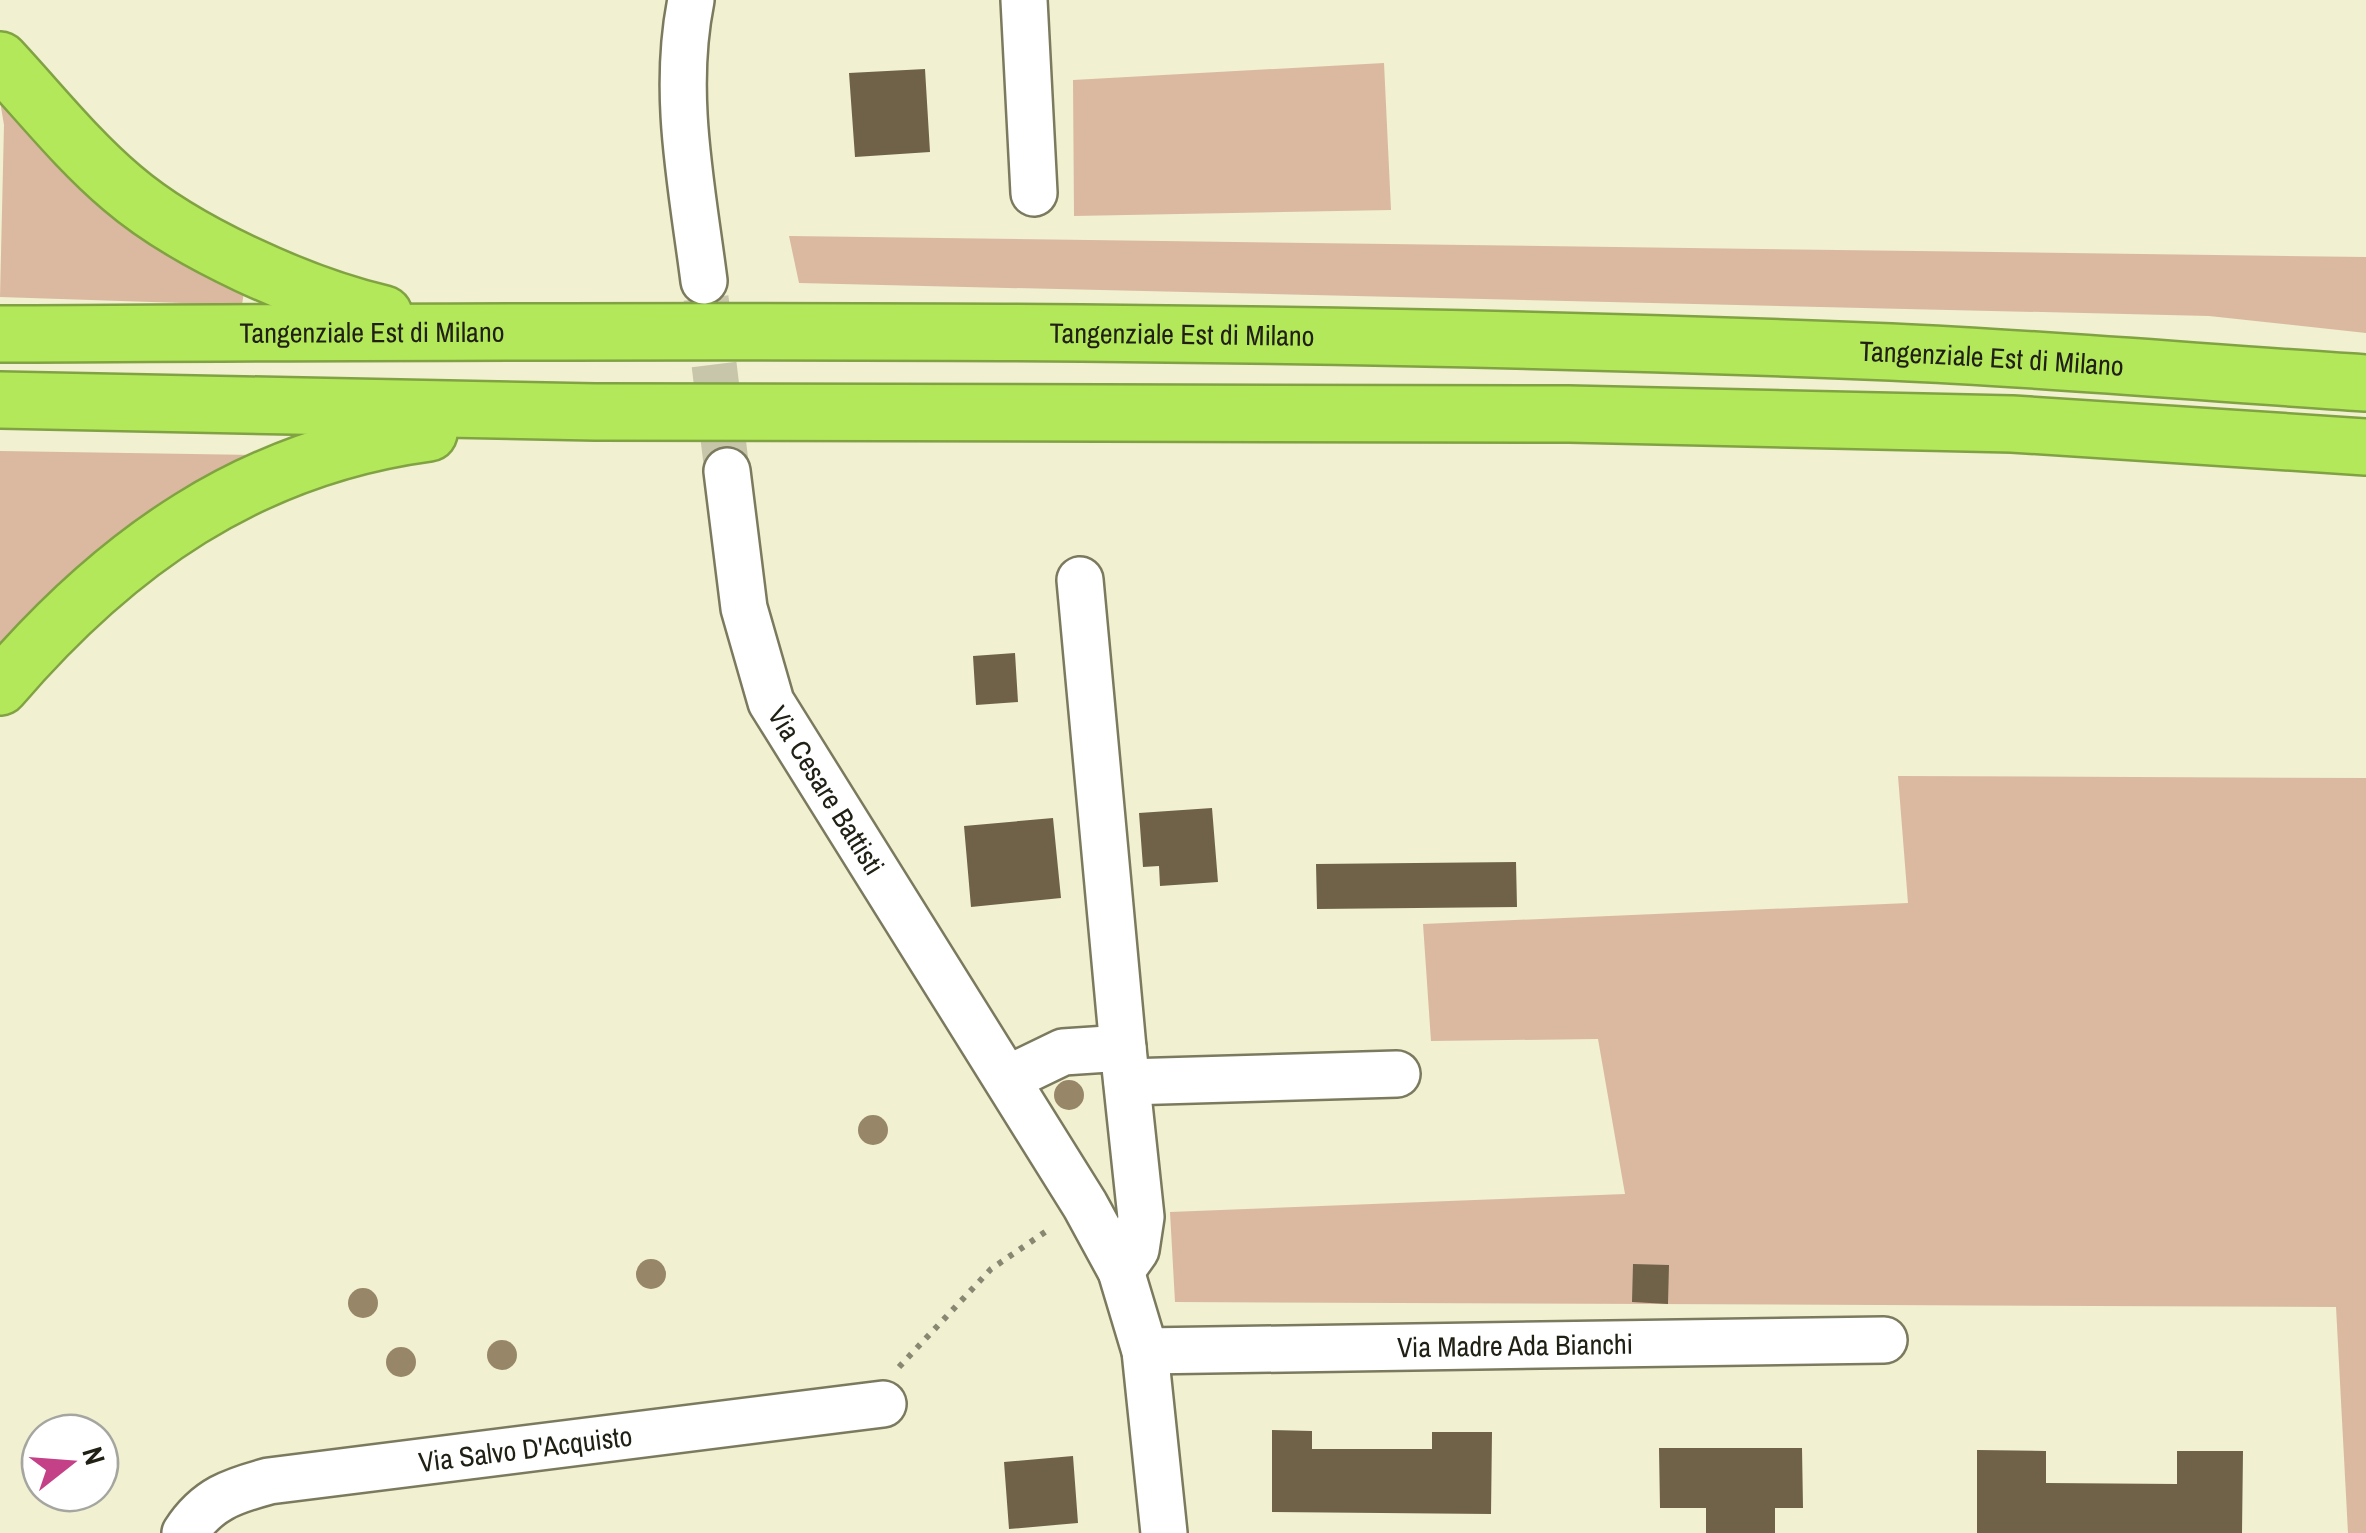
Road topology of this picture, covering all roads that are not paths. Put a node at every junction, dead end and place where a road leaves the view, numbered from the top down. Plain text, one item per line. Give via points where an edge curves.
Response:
1 (691, 0) edge
2 (1024, 0) edge
3 (0, 60) edge
4 (1034, 193) dead end
5 (704, 281) tunnel mouth
6 (741, 331) junction
7 (0, 334) edge
8 (2366, 384) edge
9 (0, 400) edge
10 (595, 412) junction
11 (2366, 447) edge
12 (727, 471) tunnel mouth
13 (1080, 580) dead end
14 (0, 688) edge
15 (1125, 1065) junction
16 (1396, 1074) dead end
17 (1007, 1079) junction
18 (1121, 1271) junction
19 (1884, 1340) dead end
20 (1146, 1350) junction
21 (889, 1387) road end
22 (186, 1533) edge
23 (1164, 1533) edge

1 - 5 street via 681,52 682,105
2 - 4 street
3 - 6 highway via 124,190 184,230 329,301 404,318
6 - 7 highway, Tangenziale Est di Milano
6 - 8 highway, Tangenziale Est di Milano via 1876,352
9 - 10 highway
10 - 11 highway via 1569,414 2012,424
10 - 14 highway via 363,444 267,478 162,533 90,592
12 - 17 street, Via Cesare Battisti via 744,608 770,702
13 - 15 street
15 - 16 street
15 - 17 street via 1064,1052
15 - 18 street via 1141,1217 1136,1250
17 - 18 street, Via Cesare Battisti
18 - 20 street, Via Cesare Battisti
19 - 20 street, Via Madre Ada Bianchi
20 - 23 street, Via Cesare Battisti
21 - 22 street, Via Salvo D'Acquisto via 269,1481 201,1509

